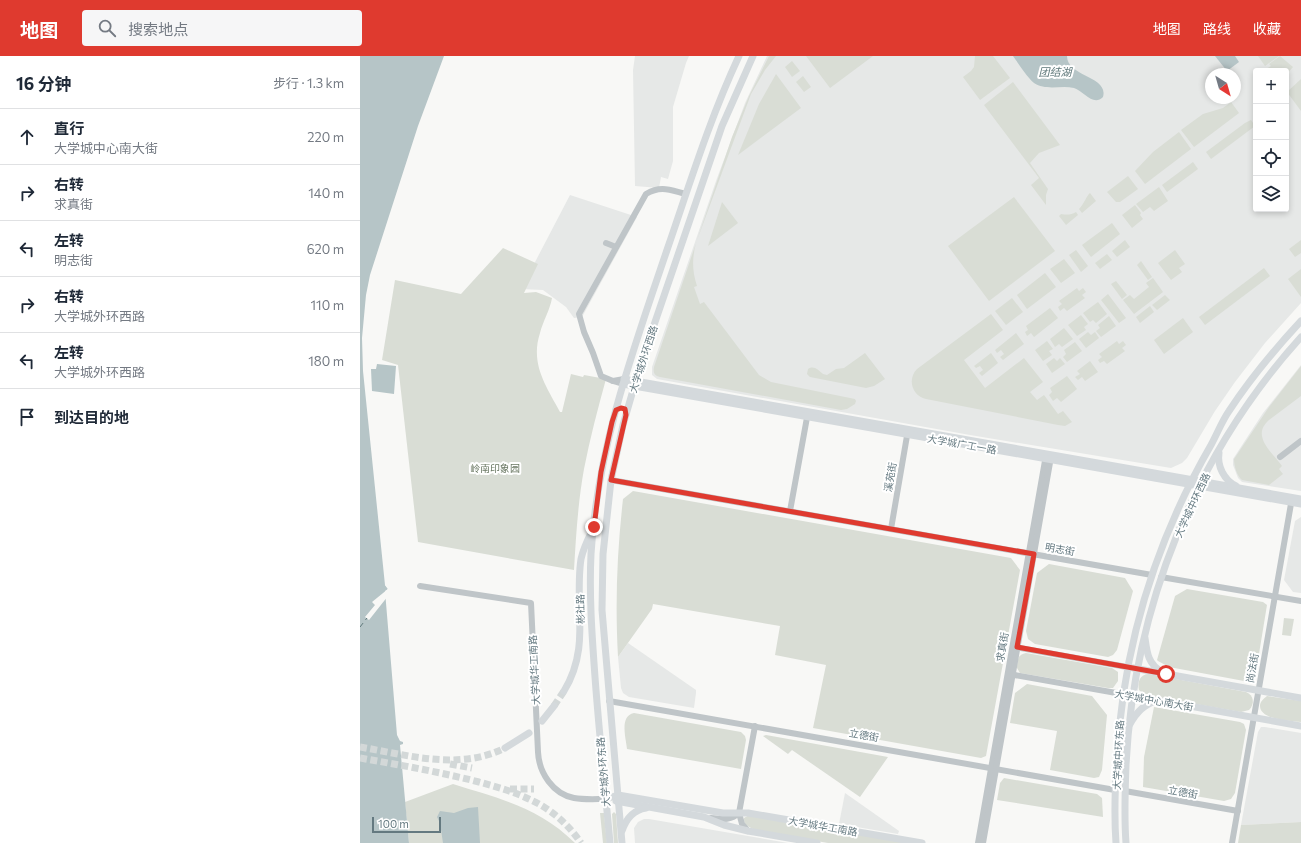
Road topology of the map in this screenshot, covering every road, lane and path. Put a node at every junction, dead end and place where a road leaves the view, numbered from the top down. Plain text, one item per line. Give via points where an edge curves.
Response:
1 (739, 56) edge
2 (753, 56) edge
3 (686, 194) junction
4 (606, 243) dead end
5 (616, 247) junction
6 (1301, 321) edge
7 (1301, 337) edge
8 (623, 382) junction
9 (635, 384) junction
10 (615, 412) junction
11 (807, 414) junction
12 (626, 415) junction
13 (908, 432) junction
14 (1301, 441) edge
15 (1220, 449) junction
16 (1048, 457) junction
17 (1280, 457) dead end
18 (611, 480) junction
19 (1191, 482) junction
20 (1201, 484) junction
21 (1238, 488) junction
22 (1301, 499) edge
23 (1292, 500) junction
24 (1301, 504) edge
25 (790, 511) junction
26 (594, 527) junction
27 (890, 529) junction
28 (1031, 554) junction
29 (1152, 575) junction
30 (1161, 577) junction
31 (420, 586) dead end
32 (1275, 597) junction
33 (1301, 601) edge
34 (1144, 635) junction
35 (1015, 647) junction
36 (1127, 667) junction
37 (1137, 668) junction
38 (1010, 674) junction
39 (1166, 674) junction
40 (1259, 690) junction
41 (564, 691) tunnel mouth
42 (1122, 694) junction
43 (1132, 696) junction
44 (1301, 698) edge
45 (597, 700) joint
46 (1158, 700) junction
47 (609, 701) junction
48 (554, 706) tunnel mouth
49 (1254, 718) junction
50 (542, 721) dead end
51 (755, 726) junction
52 (1301, 726) edge
53 (1128, 727) junction
54 (529, 733) dead end
55 (506, 748) tunnel mouth
56 (994, 768) junction
57 (1115, 790) junction
58 (1125, 791) junction
59 (619, 798) junction
60 (606, 799) junction
61 (653, 808) junction
62 (1238, 812) junction
63 (739, 813) junction
64 (704, 817) junction
65 (748, 831) junction
66 (622, 839) edge
67 (610, 843) edge
68 (817, 843) edge
69 (922, 843) edge
70 (978, 843) edge
71 (983, 843) edge
72 (1116, 843) edge
73 (1126, 843) edge
74 (1232, 843) edge

1 - 3 main road, 大学城外环西路 via 711,122
2 - 9 main road, 大学城外环西路 via 720,131
3 - 5 street via 663,188 646,194
3 - 8 main road, 大学城外环西路
4 - 5 street
5 - 8 street via 579,314 601,376
6 - 19 main road, 大学城中环西路 via 1254,376 1228,412
7 - 15 main road, 大学城中环西路 via 1264,380
8 - 9 main road, 大学城广工一路
8 - 10 main road, 大学城外环西路
9 - 11 main road, 大学城广工一路
9 - 12 main road, 大学城外环西路
10 - 12 main road via 618,408 623,408
10 - 26 main road, 大学城外环西路 via 601,472
11 - 13 main road, 大学城广工一路
11 - 25 street
12 - 18 main road, 大学城外环西路
13 - 16 main road, 大学城广工一路
13 - 27 street, 溪苑街
14 - 17 street
15 - 20 main road, 大学城中环西路
15 - 21 main road via 1218,459 1222,472
16 - 19 main road, 大学城广工一路
16 - 28 street, 求真街
18 - 25 street, 明志街
18 - 47 main road, 大学城外环西路 via 602,586
19 - 20 main road, 大学城广工一路
19 - 29 main road, 大学城中环西路
20 - 21 main road, 大学城广工一路
20 - 23 main road, 大学城广工一路
20 - 30 main road, 大学城中环西路
21 - 23 main road, 大学城广工一路
22 - 23 main road, 大学城广工一路
23 - 24 main road, 大学城广工一路
23 - 32 street, 尚法街
25 - 27 street, 明志街
26 - 41 main road, 彬社路 via 581,560 579,647
26 - 45 main road, 大学城外环西路 via 590,611
27 - 28 street, 明志街
28 - 29 street, 明志街
28 - 35 street, 求真街
29 - 36 main road, 大学城中环西路 via 1137,622
30 - 32 street
30 - 34 main road, 大学城中环西路
31 - 60 street, 大学城华工南路 via 531,603 538,752 542,772 553,787 566,796 588,800
32 - 33 street
32 - 40 street, 尚法街
34 - 37 main road, 大学城中环西路
34 - 39 main road via 1150,662
35 - 36 street
35 - 38 street, 求真街
36 - 37 main road
36 - 42 main road, 大学城中环东路
37 - 39 main road
37 - 43 main road, 大学城中环西路
38 - 42 street, 大学城中心南大街
38 - 56 street, 求真街
39 - 40 main road
40 - 44 main road
40 - 49 street, 尚法街
42 - 43 main road, 大学城中心南大街
42 - 57 main road, 大学城中环东路
43 - 46 main road, 大学城中心南大街
43 - 53 main road, 大学城中环东路
45 - 60 main road, 大学城外环东路
46 - 49 main road, 大学城中心南大街
46 - 53 main road via 1141,709
47 - 51 street, 立德街
47 - 59 main road, 大学城外环东路
48 - 50 main road
49 - 52 main road, 大学城中心南大街
49 - 62 street, 尚法街
51 - 56 street, 立德街
51 - 63 street
53 - 58 main road, 大学城中环东路
54 - 55 main road
56 - 57 street, 立德街
56 - 70 street, 求真街
56 - 71 street, 求真街
57 - 72 main road, 大学城中环东路
58 - 62 street, 立德街
58 - 73 main road, 大学城中环东路
59 - 60 main road, 大学城华工南路
59 - 61 main road, 大学城华工南路
59 - 63 main road, 大学城华工南路
59 - 66 main road, 大学城外环东路
60 - 67 main road, 大学城外环东路
61 - 64 main road, 大学城华工南路
61 - 66 main road via 643,808 632,814 626,822
62 - 74 street, 尚法街
63 - 64 street via 728,819
63 - 65 street via 742,824
63 - 69 main road, 大学城华工南路 via 748,812
64 - 65 main road, 大学城华工南路
65 - 68 main road, 大学城华工南路

